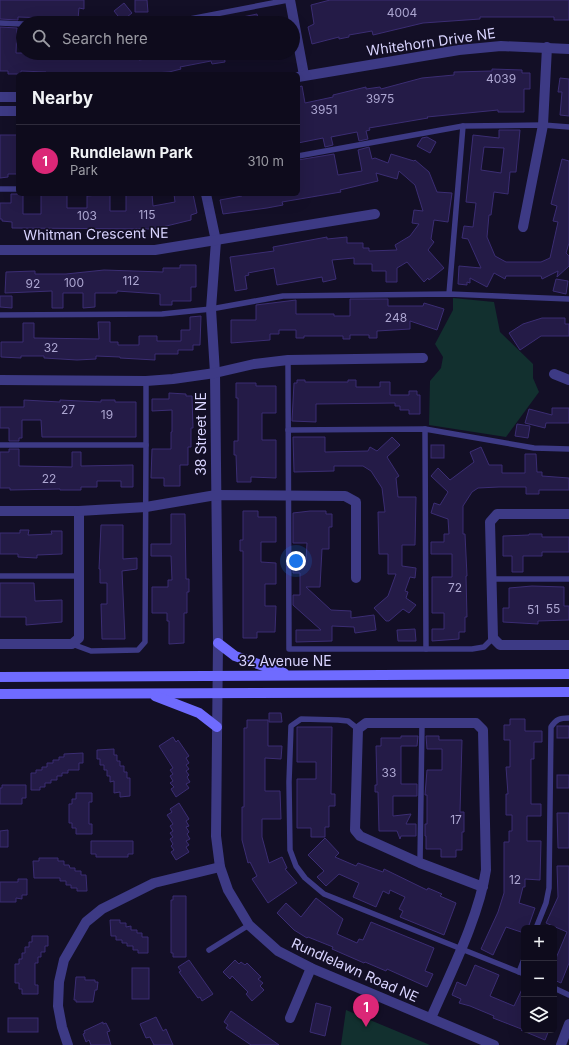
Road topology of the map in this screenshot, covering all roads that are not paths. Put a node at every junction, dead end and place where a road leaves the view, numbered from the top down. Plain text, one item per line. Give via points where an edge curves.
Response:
1 (289, 0) edge
2 (205, 16) edge
3 (292, 16) edge
4 (0, 23) edge
5 (16, 24) edge
6 (547, 47) junction
7 (569, 49) edge
8 (298, 60) edge
9 (301, 76) edge
10 (0, 97) edge
11 (16, 97) edge
12 (0, 111) edge
13 (16, 111) edge
14 (543, 125) junction
15 (463, 126) junction
16 (569, 127) edge
17 (300, 156) edge
18 (0, 189) edge
19 (16, 189) edge
20 (206, 196) edge
21 (376, 214) dead end
22 (522, 227) dead end
23 (216, 241) junction
24 (0, 250) edge
25 (449, 294) junction
26 (569, 299) edge
27 (211, 309) junction
28 (0, 315) edge
29 (423, 358) dead end
30 (288, 360) junction
31 (215, 373) junction
32 (554, 374) dead end
33 (0, 380) edge
34 (569, 380) edge
35 (146, 381) junction
36 (425, 429) junction
37 (288, 430) junction
38 (146, 444) junction
39 (0, 445) edge
40 (569, 449) edge
41 (216, 495) junction
42 (288, 495) junction
43 (146, 507) junction
44 (0, 511) edge
45 (79, 511) junction
46 (569, 514) edge
47 (0, 576) edge
48 (79, 576) junction
49 (356, 578) dead end
50 (492, 579) junction
51 (569, 579) edge
52 (493, 638) junction
53 (218, 643) junction
54 (0, 644) edge
55 (72, 644) junction
56 (569, 645) edge
57 (426, 649) junction
58 (569, 674) edge
59 (217, 675) junction
60 (0, 676) edge
61 (290, 676) junction
62 (569, 692) edge
63 (145, 693) junction
64 (217, 693) junction
65 (0, 694) edge
66 (569, 718) edge
67 (422, 723) junction
68 (217, 728) junction
69 (358, 729) junction
70 (420, 863) junction
71 (220, 867) junction
72 (483, 887) junction
73 (249, 925) junction
74 (537, 925) edge
75 (460, 948) junction
76 (209, 950) dead end
77 (310, 968) junction
78 (521, 973) edge
79 (557, 989) edge
80 (569, 995) edge
81 (290, 1018) dead end
82 (431, 1018) junction
83 (569, 1024) edge
84 (68, 1045) edge
85 (494, 1045) edge
86 (561, 1045) edge

1 - 2 lane
1 - 3 street
4 - 5 lane
6 - 7 street, Whitehorn Drive NE
6 - 9 street, Whitehorn Drive NE via 501,46 459,50
6 - 14 street
8 - 9 street
10 - 11 street
12 - 13 street
14 - 15 lane
14 - 16 lane
14 - 22 street
15 - 17 lane
15 - 25 lane
18 - 19 lane
20 - 23 street, 38 Street NE
21 - 23 street, Whitman Crescent NE
23 - 24 street, Whitman Crescent NE via 155,250
23 - 27 street, 38 Street NE
25 - 26 lane
25 - 27 lane via 283,296
27 - 28 lane via 162,314
27 - 31 street, 38 Street NE
29 - 30 street
30 - 31 street via 254,364
30 - 37 lane
31 - 35 street
31 - 41 street, 38 Street NE
32 - 34 street
33 - 35 street
35 - 38 lane
36 - 37 lane
36 - 40 lane via 534,448
36 - 57 lane
37 - 42 lane
38 - 39 lane
38 - 43 lane
41 - 42 street
41 - 43 street
41 - 53 street, 38 Street NE
42 - 49 street via 345,496 356,502
42 - 57 lane via 289,649
43 - 45 street
43 - 55 lane via 145,642 138,650 91,651
44 - 45 street
45 - 48 street
46 - 50 street via 497,514 490,522
47 - 48 lane
48 - 55 street via 79,638
50 - 51 lane
50 - 52 street
52 - 56 street via 500,645
52 - 57 lane via 484,647 472,649
53 - 59 street, 38 Street NE
53 - 61 main road via 235,656
54 - 55 street
58 - 61 main road, 32 Avenue NE
59 - 60 main road, 32 Avenue NE
59 - 61 main road, 32 Avenue NE
59 - 64 street, Rundlelawn Road NE
62 - 64 main road
63 - 64 main road
63 - 65 main road
63 - 68 main road via 199,712
64 - 68 street, Rundlelawn Road NE
66 - 74 lane via 555,721 551,727 549,888
67 - 69 street via 366,723
67 - 70 lane
67 - 72 street via 476,723 483,730 486,870
68 - 71 street, Rundlelawn Road NE via 216,836
69 - 70 street via 355,830 360,836
69 - 75 lane via 348,721 338,720 301,719 291,726 290,850 296,866 305,878 324,894
70 - 72 street
71 - 73 street, Rundlelawn Road NE via 228,890
71 - 84 street via 154,883 102,909 86,922 64,960 59,982 58,1006
72 - 75 street
73 - 76 lane
73 - 77 street, Rundlelawn Road NE via 278,951
75 - 78 lane
75 - 82 street
77 - 81 street
77 - 82 street, Rundlelawn Road NE
79 - 80 lane
82 - 85 street, Rundlelawn Road NE
83 - 86 street

